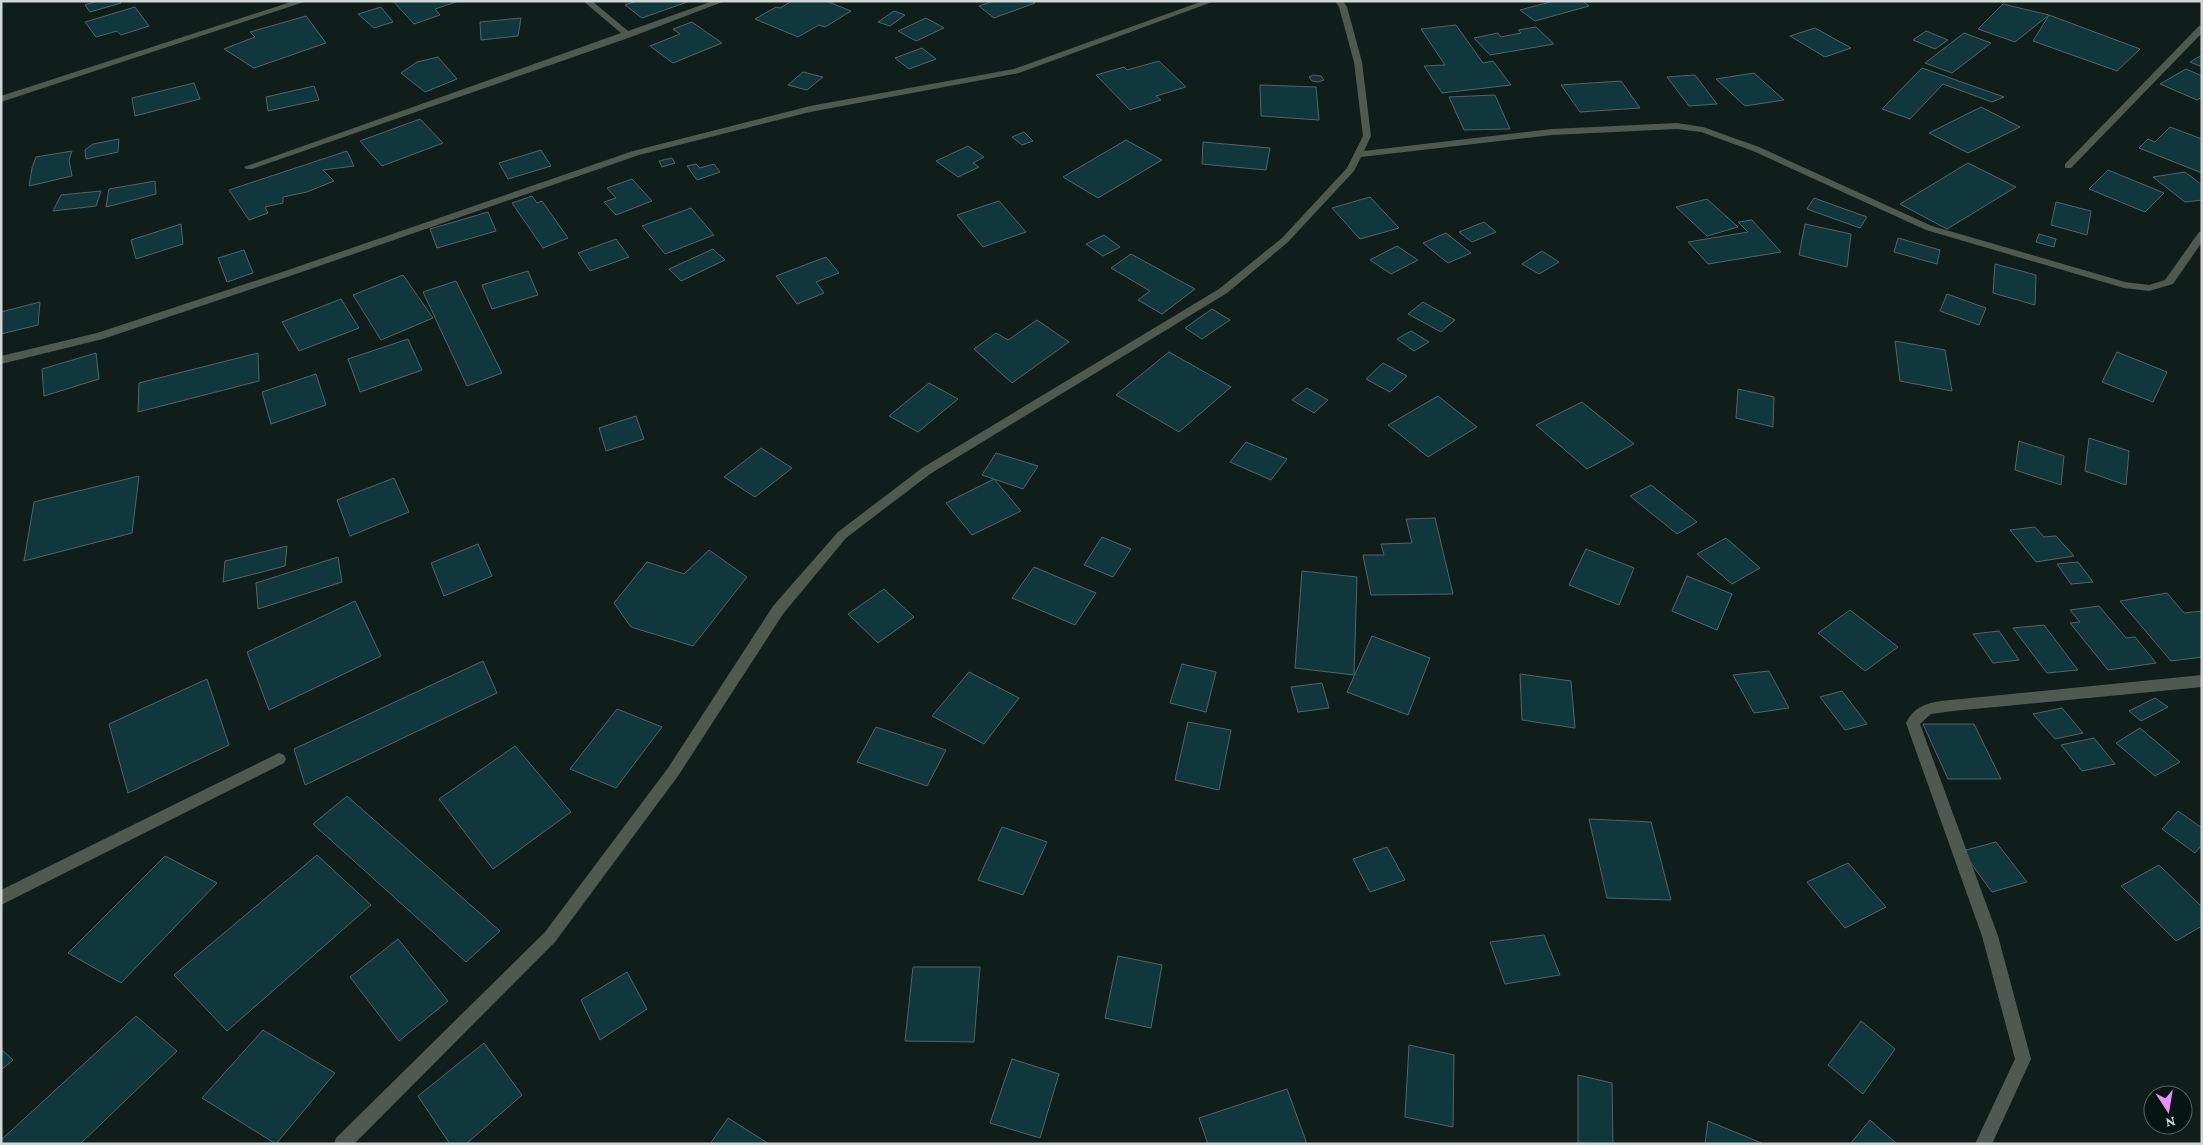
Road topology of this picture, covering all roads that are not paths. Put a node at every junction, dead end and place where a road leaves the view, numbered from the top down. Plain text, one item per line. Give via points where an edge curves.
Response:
1 (303, 1) edge
2 (587, 1) edge
3 (721, 1) edge
4 (1211, 1) edge
5 (1339, 1) edge
6 (2202, 28) edge
7 (628, 35) junction
8 (1, 99) edge
9 (1357, 155) junction
10 (2068, 166) dead end
11 (249, 167) dead end
12 (2202, 234) edge
13 (1, 360) edge
14 (2202, 681) edge
15 (279, 759) dead end
16 (1, 898) edge
17 (342, 1144) edge
18 (1984, 1144) edge

1 - 8 street
2 - 7 street
3 - 7 street
4 - 13 street via 1016,70 810,109 636,153 99,336
5 - 9 street via 1358,62 1367,136
6 - 10 street
7 - 11 street
9 - 12 street via 1552,132 1677,126 1704,130 1756,149 1929,228 2124,285 2149,288 2169,282
9 - 17 street via 1351,169 1285,240 1223,291 926,470 842,535 778,610 673,772 550,937
14 - 18 street via 1930,708 1919,713 1913,723 1990,936 2023,1059
15 - 16 street

